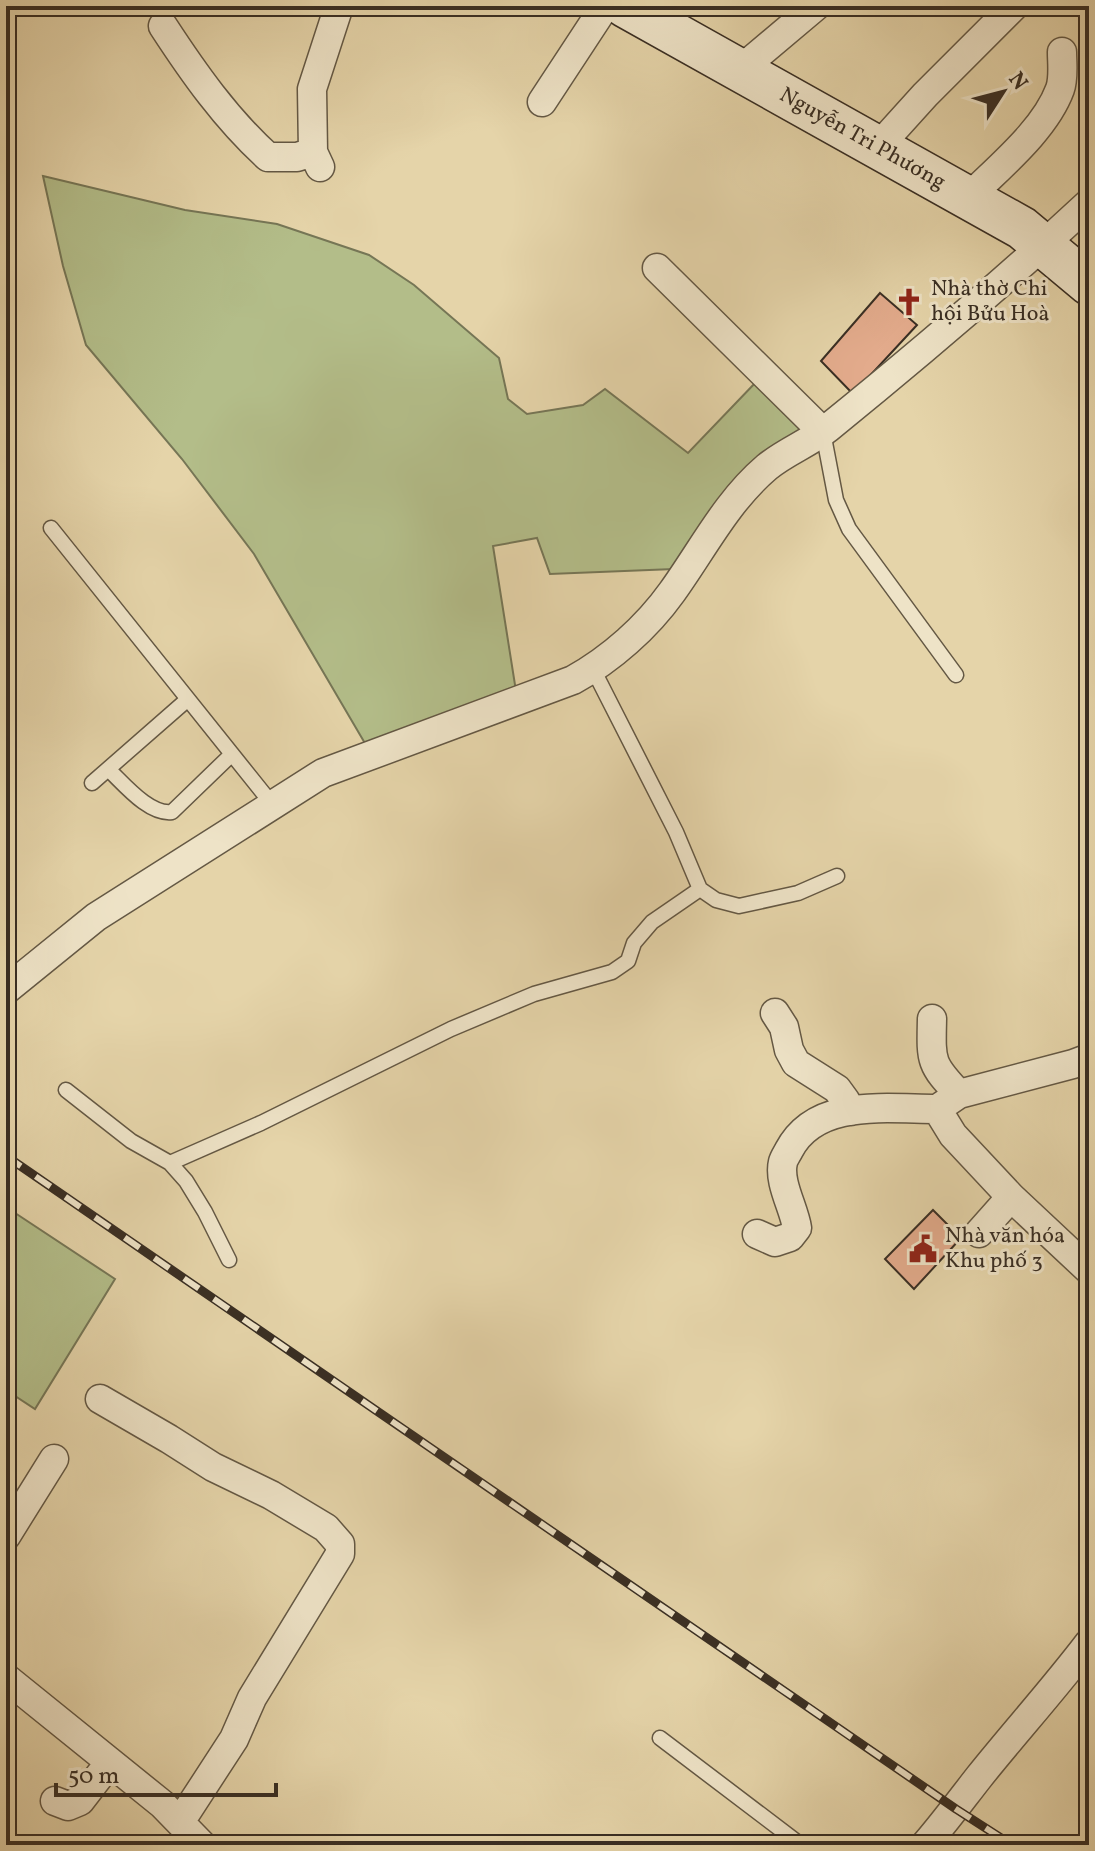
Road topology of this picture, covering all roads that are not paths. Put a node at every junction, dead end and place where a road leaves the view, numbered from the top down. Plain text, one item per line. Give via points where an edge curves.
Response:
1 (339, 6) edge
2 (605, 6) edge
3 (625, 6) edge
4 (816, 6) edge
5 (1014, 6) edge
6 (163, 26) dead end
7 (1062, 52) dead end
8 (740, 70) junction
9 (542, 102) dead end
10 (878, 147) junction
11 (968, 198) junction
12 (1089, 203) edge
13 (1044, 245) junction
14 (657, 268) dead end
15 (1089, 284) edge
16 (823, 432) junction
17 (51, 528) dead end
18 (593, 669) junction
19 (956, 675) dead end
20 (188, 699) junction
21 (232, 754) junction
22 (108, 769) junction
23 (92, 783) dead end
24 (272, 804) junction
25 (837, 876) dead end
26 (700, 889) junction
27 (6, 990) edge
28 (775, 1013) dead end
29 (932, 1019) dead end
30 (1089, 1058) edge
31 (66, 1090) dead end
32 (948, 1102) junction
33 (851, 1111) junction
34 (170, 1163) junction
35 (1011, 1197) junction
36 (979, 1233) dead end
37 (757, 1234) dead end
38 (229, 1260) dead end
39 (1089, 1270) edge
40 (100, 1399) dead end
41 (54, 1459) dead end
42 (6, 1536) edge
43 (1089, 1643) edge
44 (9, 1689) edge
45 (660, 1738) dead end
46 (110, 1762) junction
47 (55, 1801) dead end
48 (180, 1822) junction
49 (202, 1845) edge
50 (801, 1845) edge
51 (925, 1845) edge

1 - 6 street via 312,89 317,160 268,157 196,76
2 - 9 street
3 - 8 main road, Nguyễn Tri Phương
4 - 8 street
5 - 10 street
7 - 11 street via 1062,86 1051,108
8 - 10 main road, Nguyễn Tri Phương
10 - 11 main road, Nguyễn Tri Phương
11 - 13 main road, Nguyễn Tri Phương
12 - 13 street
13 - 15 main road, Nguyễn Tri Phương
13 - 16 street
14 - 16 street
16 - 18 street via 769,465 735,498 671,594 625,644
16 - 19 lane via 836,500 849,529
17 - 20 lane
18 - 24 street via 323,773
18 - 26 lane
20 - 21 lane
20 - 22 lane
21 - 22 lane via 172,812 164,813
21 - 24 lane
22 - 23 lane
24 - 27 street via 96,917
25 - 26 lane via 798,893 739,906
26 - 34 lane via 652,922 634,943 628,961 612,972 534,994 451,1029
28 - 33 street via 796,1063 837,1089
29 - 32 street via 933,1063 944,1079
30 - 32 street
31 - 34 lane via 131,1141
32 - 33 street
32 - 35 street via 953,1135
33 - 37 street via 817,1121 797,1136 783,1163 797,1228 775,1242
34 - 38 lane via 205,1212
35 - 36 street
35 - 39 street
40 - 48 street via 326,1528 340,1544 340,1554 252,1698 234,1739
41 - 42 street
43 - 51 street
44 - 46 street
45 - 50 lane
46 - 47 street via 80,1801 68,1806
46 - 48 street
48 - 49 street

